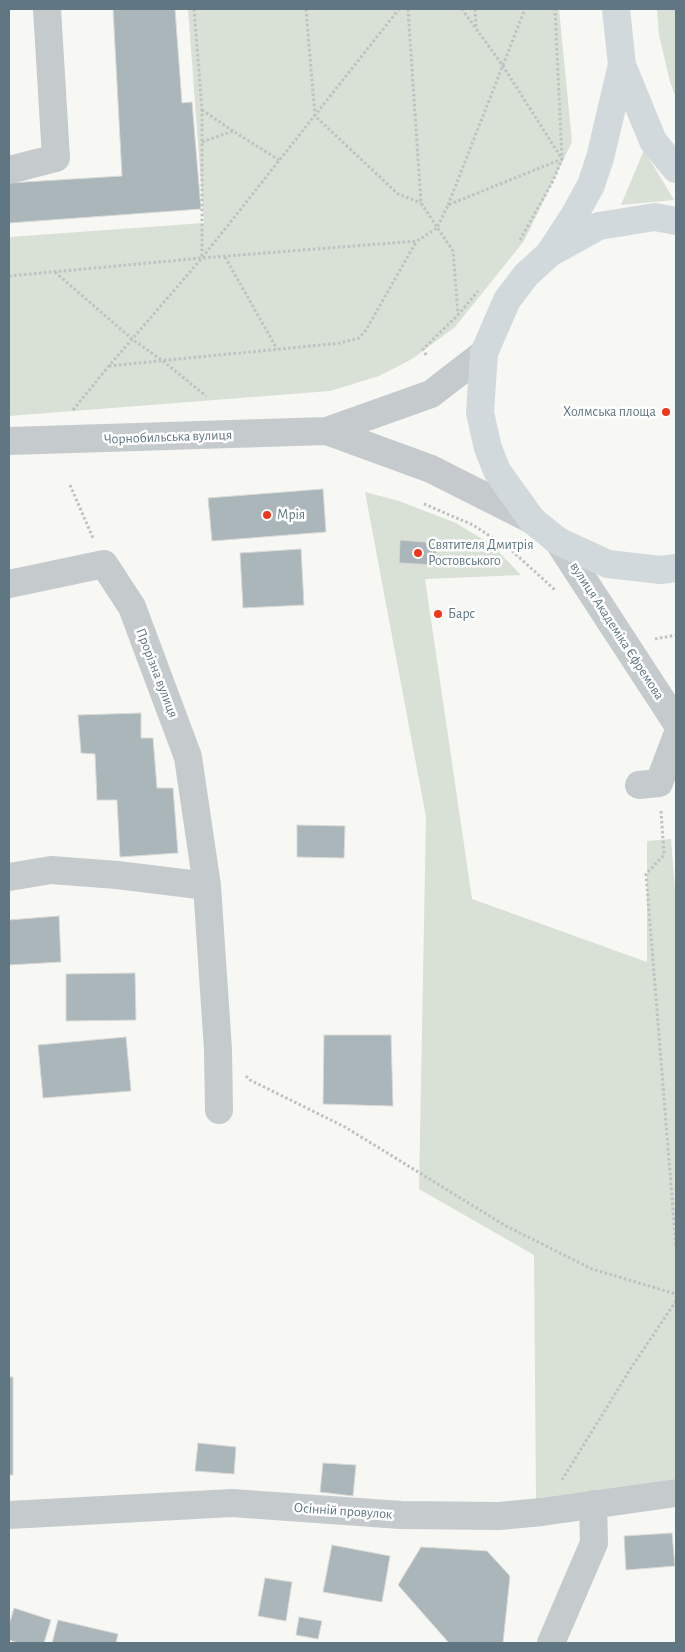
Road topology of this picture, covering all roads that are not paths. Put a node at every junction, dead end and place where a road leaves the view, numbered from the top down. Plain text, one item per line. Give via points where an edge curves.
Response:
1 (47, 9) edge
2 (616, 9) edge
3 (622, 65) junction
4 (676, 169) edge
5 (9, 170) edge
6 (676, 221) edge
7 (550, 253) junction
8 (484, 353) junction
9 (327, 431) junction
10 (9, 441) edge
11 (532, 520) junction
12 (558, 541) junction
13 (676, 568) edge
14 (9, 584) edge
15 (676, 722) edge
16 (676, 738) edge
17 (649, 784) road end
18 (9, 877) edge
19 (207, 886) junction
20 (219, 1110) dead end
21 (676, 1493) edge
22 (593, 1504) junction
23 (9, 1515) edge
24 (551, 1643) edge

1 - 5 street via 56,158
2 - 3 main road
3 - 4 main road via 653,141
3 - 7 main road via 591,185
6 - 7 main road via 655,217 599,226
7 - 8 main road via 526,274 506,300
8 - 9 street, Чорнобильська вулиця via 431,394
8 - 11 main road via 480,414 488,448 497,471
9 - 10 street, Чорнобильська вулиця
9 - 11 street, Чорнобильська вулиця via 431,469
11 - 12 main road
12 - 13 main road via 608,564 662,570
12 - 15 street, вулиця Академіка Єфремова
14 - 19 street, Прорізна вулиця via 104,564 132,607 188,757
16 - 17 street
18 - 19 street via 51,870
19 - 20 street, Прорізна вулиця
21 - 22 street, Осінній провулок
22 - 23 street, Осінній провулок via 498,1516 401,1515 232,1504
22 - 24 street via 594,1543

